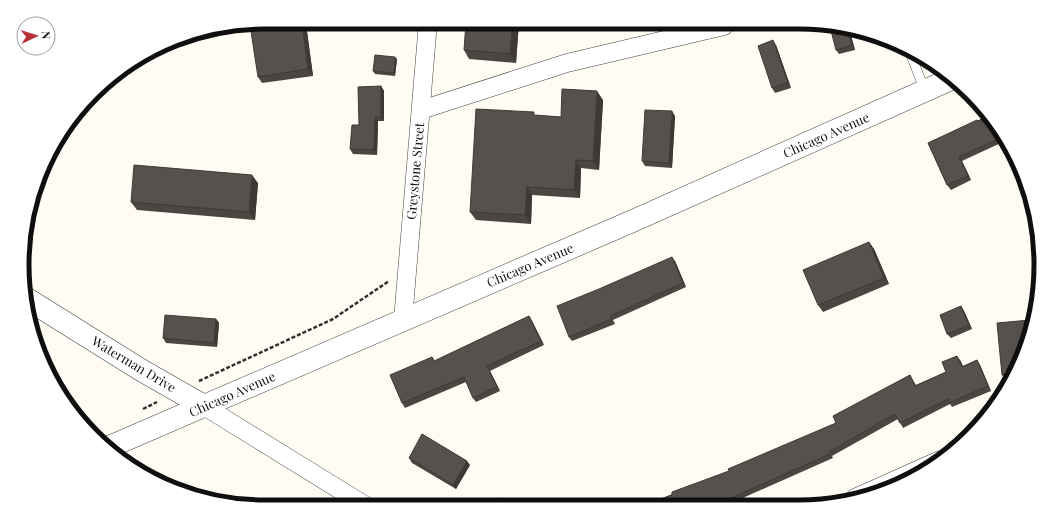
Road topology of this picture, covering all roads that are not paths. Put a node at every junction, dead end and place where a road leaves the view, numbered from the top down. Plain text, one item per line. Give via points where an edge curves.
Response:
1 (427, 29) edge
2 (711, 29) edge
3 (912, 59) edge
4 (946, 81) edge
5 (925, 91) junction
6 (420, 110) junction
7 (32, 302) edge
8 (403, 320) junction
9 (204, 406) junction
10 (114, 446) edge
11 (356, 500) edge

1 - 6 street, Greystone Street
2 - 6 street via 567,63
3 - 5 lane
4 - 5 street, Chicago Avenue
5 - 8 street, Chicago Avenue
6 - 8 street, Greystone Street
7 - 9 street, Waterman Drive
8 - 9 street, Chicago Avenue
9 - 10 street, Chicago Avenue
9 - 11 street, Waterman Drive

